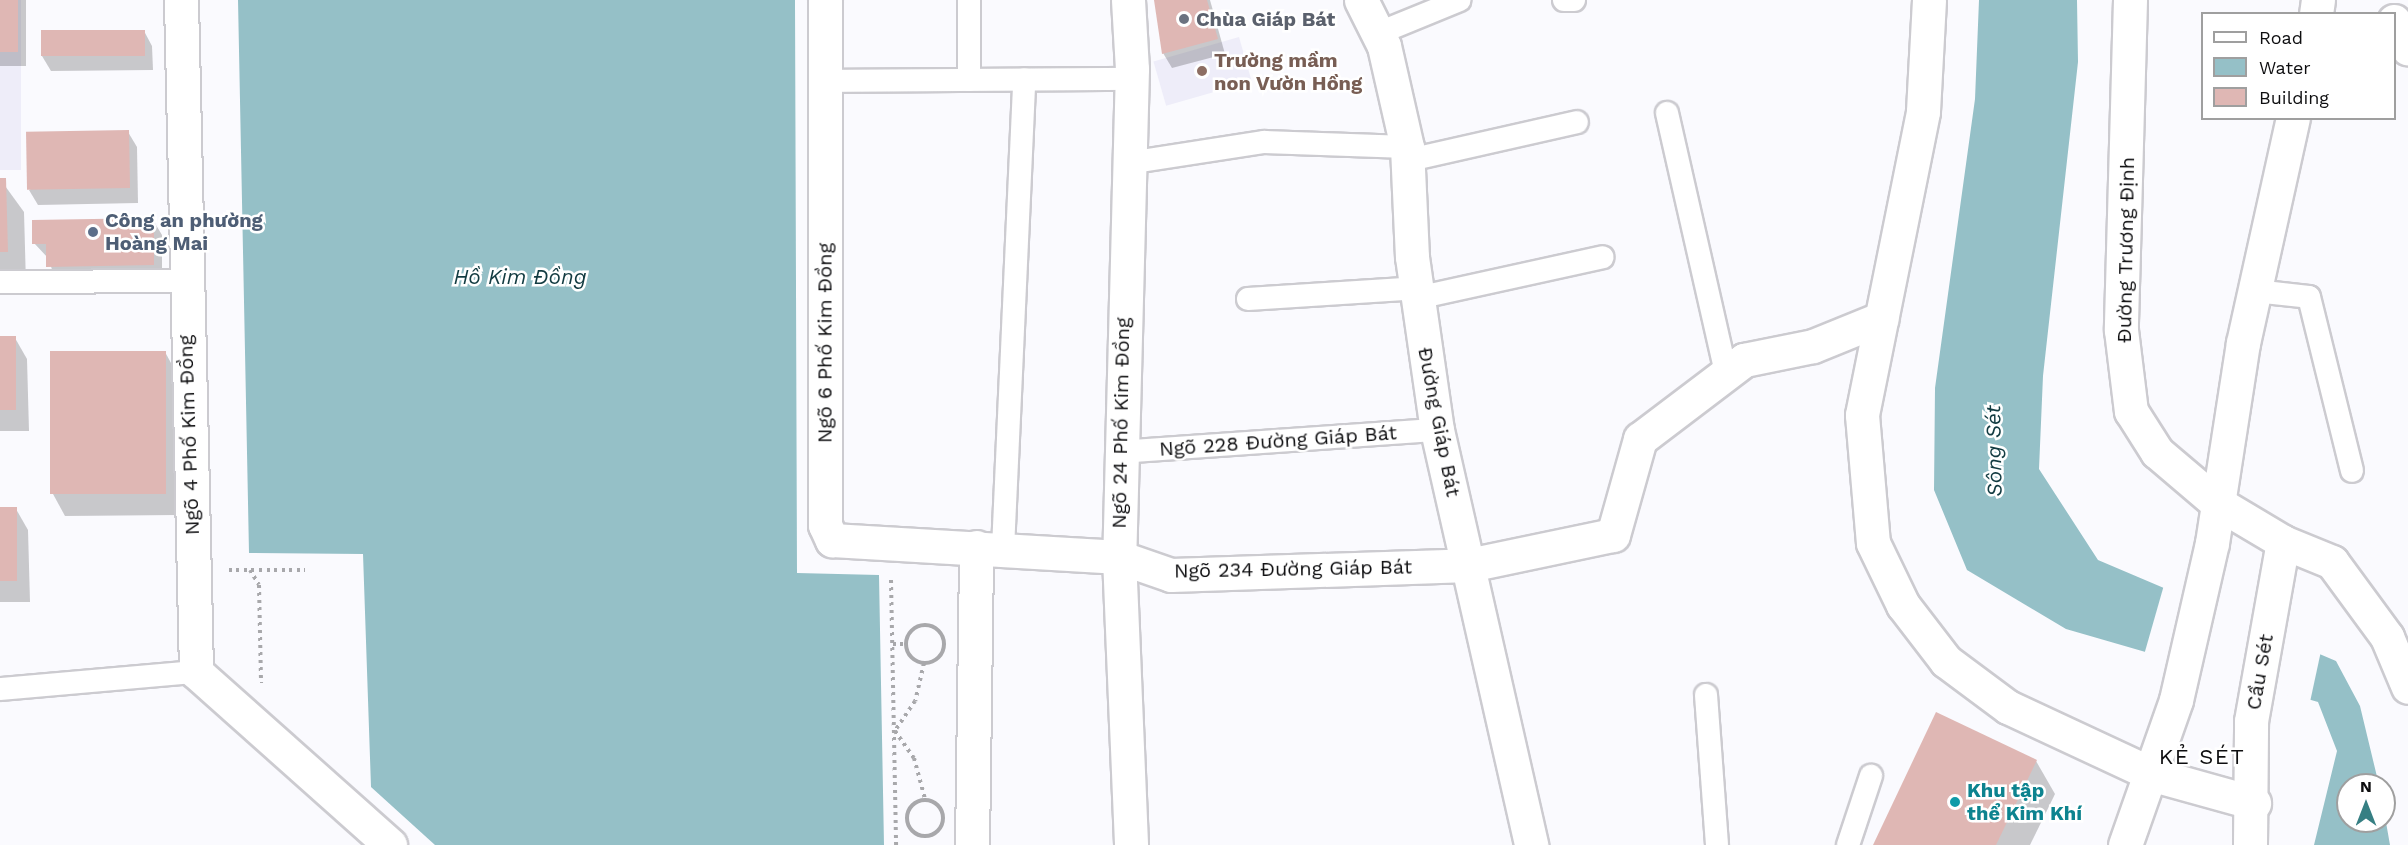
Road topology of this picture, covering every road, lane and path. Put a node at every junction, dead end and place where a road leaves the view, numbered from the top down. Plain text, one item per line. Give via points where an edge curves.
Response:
1 (181, 0) edge
2 (825, 0) edge
3 (969, 0) edge
4 (1128, 0) edge
5 (1361, 0) edge
6 (1460, 0) edge
7 (1564, 0) edge
8 (1574, 0) edge
9 (1929, 0) edge
10 (2130, 0) edge
11 (2396, 25) edge
12 (1379, 33) junction
13 (2408, 49) edge
14 (1024, 79) junction
15 (1131, 79) junction
16 (969, 80) junction
17 (825, 81) junction
18 (1667, 113) dead end
19 (2293, 120) edge
20 (1576, 122) dead end
21 (1408, 153) junction
22 (1128, 164) junction
23 (1604, 257) dead end
24 (184, 281) junction
25 (0, 282) edge
26 (2255, 291) junction
27 (1417, 293) junction
28 (1248, 299) dead end
29 (1882, 318) junction
30 (1726, 372) junction
31 (1437, 430) junction
32 (1119, 452) junction
33 (2352, 471) dead end
34 (2216, 502) junction
35 (989, 548) junction
36 (2281, 552) junction
37 (1119, 557) junction
38 (1469, 565) junction
39 (219, 570) dead end
40 (250, 570) junction
41 (305, 570) dead end
42 (891, 575) dead end
43 (893, 644) junction
44 (905, 644) junction
45 (924, 663) junction
46 (196, 672) junction
47 (2408, 687) edge
48 (259, 688) dead end
49 (0, 689) edge
50 (1706, 695) dead end
51 (895, 731) junction
52 (2154, 775) junction
53 (1871, 776) dead end
54 (925, 799) junction
55 (2254, 803) junction
56 (896, 816) junction
57 (906, 816) junction
58 (924, 837) junction
59 (390, 845) edge
60 (896, 845) edge
61 (924, 845) edge
62 (972, 845) edge
63 (1131, 845) edge
64 (1531, 845) edge
65 (1717, 845) edge
66 (1848, 845) edge
67 (2125, 845) edge
68 (2250, 845) edge

1 - 24 street, Ngõ 4 Phố Kim Đồng
2 - 17 street, Ngõ 6 Phố Kim Đồng
3 - 16 lane
4 - 15 street, Ngõ 24 Phố Kim Đồng
5 - 12 street, Đường Giáp Bát
6 - 12 lane
7 - 8 lane
9 - 29 street via 1923,112
10 - 34 street, Đường Trương Định via 2121,330 2131,411 2157,453
11 - 13 street
12 - 21 street, Đường Giáp Bát
14 - 15 lane
14 - 16 lane
14 - 35 lane
15 - 22 street, Ngõ 24 Phố Kim Đồng
16 - 17 lane
17 - 35 street, Ngõ 6 Phố Kim Đồng via 825,525 832,540
18 - 30 lane
19 - 26 street
20 - 21 lane
21 - 22 lane via 1264,142
21 - 27 street, Đường Giáp Bát
22 - 32 street, Ngõ 24 Phố Kim Đồng
23 - 27 lane
24 - 25 lane
24 - 46 street, Ngõ 4 Phố Kim Đồng
26 - 33 lane via 2310,297
26 - 34 street
27 - 28 lane
27 - 31 street, Đường Giáp Bát
29 - 30 street via 1813,346 1744,360
29 - 52 street via 1862,415 1872,543 1903,605 1946,661 2008,707
30 - 38 street, Ngõ 234 Đường Giáp Bát via 1640,439 1613,535
31 - 32 lane, Ngõ 228 Đường Giáp Bát
31 - 38 street, Đường Giáp Bát
32 - 37 street, Ngõ 24 Phố Kim Đồng
34 - 36 street, Đường Trương Định
34 - 52 street via 2212,543 2176,700
35 - 37 street, Ngõ 6 Phố Kim Đồng
35 - 62 street
36 - 47 street, Đường Trương Định via 2332,562 2356,589 2387,638
36 - 55 street, Cầu Sét via 2251,721
37 - 38 street, Ngõ 234 Đường Giáp Bát via 1171,574
37 - 63 street, Ngõ 24 Phố Kim Đồng
38 - 64 street, Đường Giáp Bát
39 - 40 path
40 - 41 path
40 - 48 path via 259,585 264,675
42 - 43 path
43 - 44 path
43 - 51 path
44 - 45 path via 914,660
44 - 45 path via 915,627 935,627 942,634 941,654
45 - 51 path via 915,701
46 - 49 lane
46 - 59 street
50 - 65 lane
51 - 54 path via 914,758
51 - 56 path
52 - 55 street
52 - 67 street
53 - 66 lane
54 - 57 path via 909,807
54 - 58 path via 941,808 944,817 941,827
55 - 68 street, Cầu Sét
56 - 57 path
56 - 60 path
57 - 58 path via 914,834
58 - 61 path

